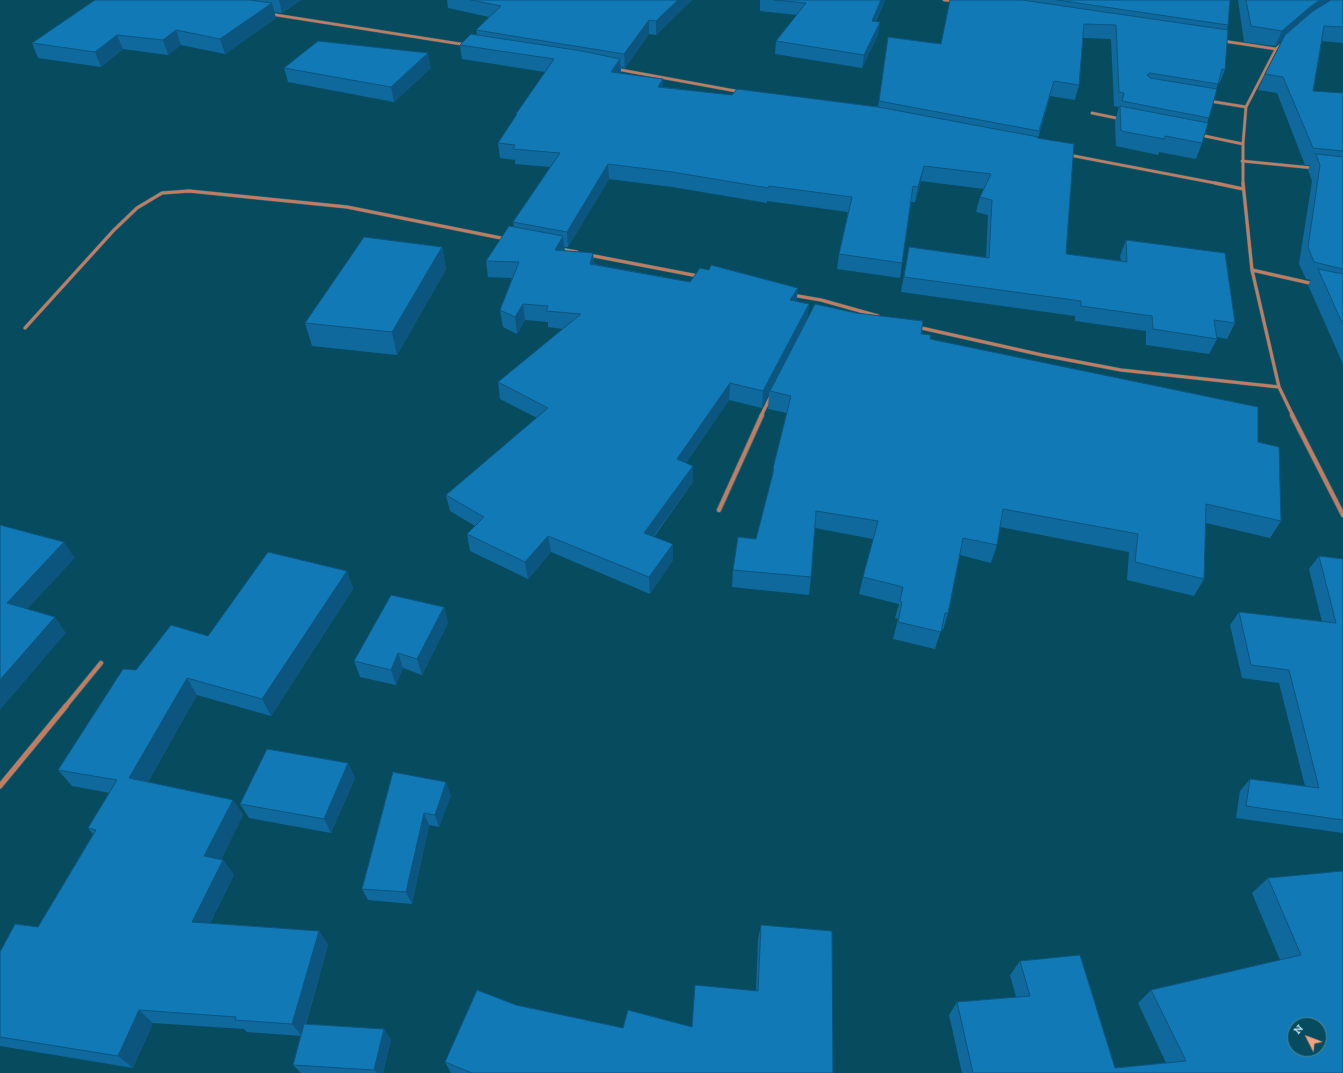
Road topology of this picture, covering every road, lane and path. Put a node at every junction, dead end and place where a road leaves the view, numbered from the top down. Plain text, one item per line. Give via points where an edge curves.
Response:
1 (944, 0) edge
2 (959, 2) edge
3 (265, 13) edge
4 (1288, 39) edge
5 (1222, 41) edge
6 (475, 46) edge
7 (1276, 49) junction
8 (614, 68) edge
9 (744, 93) edge
10 (1207, 100) edge
11 (1246, 107) junction
12 (1092, 113) dead end
13 (1122, 119) edge
14 (1198, 134) edge
15 (1242, 144) junction
16 (1062, 154) edge
17 (1242, 161) junction
18 (1320, 169) edge
19 (1243, 189) junction
20 (510, 239) edge
21 (557, 248) edge
22 (580, 253) edge
23 (588, 255) edge
24 (1252, 270) junction
25 (705, 278) edge
26 (1320, 285) edge
27 (790, 294) edge
28 (821, 300) junction
29 (818, 308) edge
30 (881, 317) edge
31 (911, 326) edge
32 (25, 328) dead end
33 (1279, 387) junction
34 (773, 392) edge
35 (719, 510) dead end
36 (1343, 515) edge
37 (101, 663) dead end
38 (0, 786) edge

1 - 2 street
3 - 6 street
4 - 7 street
5 - 7 street
7 - 11 street
8 - 9 street
10 - 11 street
11 - 15 street
12 - 13 street
14 - 15 street
15 - 17 street
16 - 19 street
17 - 18 street
17 - 19 street
19 - 24 street
20 - 32 street via 347,207 189,191 162,193 137,208 114,230
21 - 22 street
23 - 25 street
24 - 26 street
24 - 33 street
27 - 28 street
28 - 29 street
28 - 30 street
31 - 33 street via 1121,370
33 - 36 street
34 - 35 street
37 - 38 street

